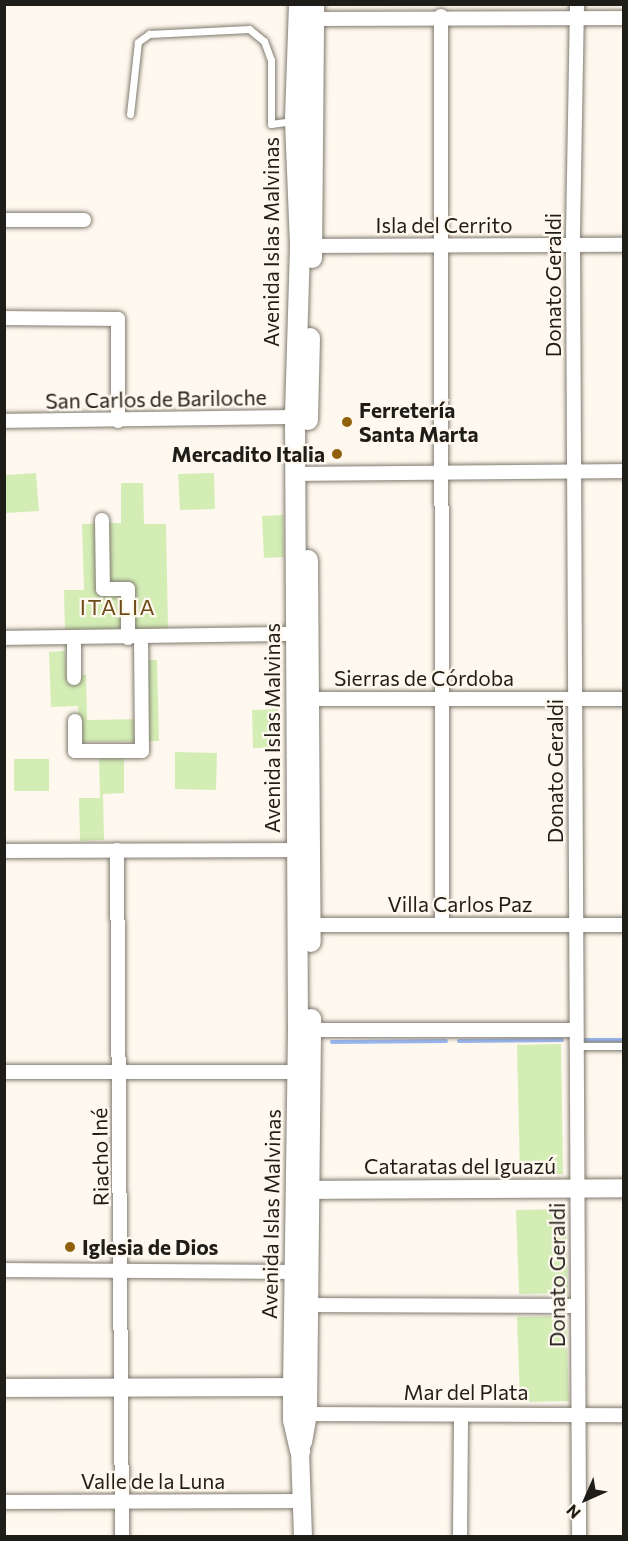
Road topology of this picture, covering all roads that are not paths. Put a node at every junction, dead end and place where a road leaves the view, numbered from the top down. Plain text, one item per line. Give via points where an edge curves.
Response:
1 (299, 4) edge
2 (312, 9) edge
3 (577, 11) edge
4 (441, 16) junction
5 (624, 18) edge
6 (130, 114) dead end
7 (295, 121) junction
8 (4, 220) edge
9 (84, 220) dead end
10 (573, 245) junction
11 (624, 245) edge
12 (306, 246) junction
13 (441, 246) junction
14 (4, 318) edge
15 (301, 418) junction
16 (4, 421) edge
17 (117, 421) junction
18 (576, 471) junction
19 (624, 471) edge
20 (440, 472) junction
21 (301, 474) junction
22 (102, 520) dead end
23 (295, 634) junction
24 (4, 638) edge
25 (74, 638) junction
26 (135, 638) junction
27 (74, 678) dead end
28 (303, 699) junction
29 (441, 699) junction
30 (624, 699) edge
31 (576, 700) junction
32 (75, 721) dead end
33 (117, 849) junction
34 (304, 850) junction
35 (4, 851) edge
36 (442, 925) junction
37 (577, 925) junction
38 (624, 925) edge
39 (304, 926) junction
40 (304, 1030) junction
41 (576, 1030) junction
42 (576, 1046) junction
43 (624, 1046) edge
44 (120, 1071) junction
45 (4, 1072) edge
46 (296, 1072) junction
47 (577, 1188) junction
48 (624, 1188) edge
49 (303, 1190) junction
50 (4, 1270) edge
51 (122, 1270) junction
52 (294, 1272) junction
53 (301, 1305) junction
54 (577, 1306) junction
55 (300, 1387) junction
56 (4, 1388) edge
57 (122, 1388) junction
58 (307, 1414) junction
59 (461, 1415) junction
60 (579, 1415) junction
61 (624, 1415) edge
62 (300, 1451) junction
63 (303, 1501) junction
64 (4, 1502) edge
65 (121, 1503) junction
66 (122, 1536) edge
67 (303, 1536) edge
68 (460, 1536) edge
69 (579, 1536) edge

1 - 7 main road, Avenida Islas Malvinas
2 - 4 street
2 - 12 main road, Avenida Islas Malvinas
3 - 4 street
3 - 5 street
3 - 10 street, Donato Geraldi
4 - 13 street
6 - 7 lane via 135,52 149,34 249,29 264,41 271,60 271,124
7 - 12 main road, Avenida Islas Malvinas
8 - 9 street
10 - 11 street, Isla del Cerrito
10 - 13 street, Isla del Cerrito
10 - 18 street, Donato Geraldi
12 - 13 street, Isla del Cerrito
12 - 15 main road, Avenida Islas Malvinas
13 - 20 street
14 - 17 street via 118,319
15 - 17 street, San Carlos de Bariloche
15 - 21 main road, Avenida Islas Malvinas
16 - 17 street, San Carlos de Bariloche
18 - 19 street
18 - 20 street
18 - 31 street, Donato Geraldi
20 - 21 street
20 - 29 street
21 - 23 main road, Avenida Islas Malvinas
21 - 28 main road, Avenida Islas Malvinas
22 - 26 street via 103,589 128,589
23 - 26 street
23 - 28 main road, Avenida Islas Malvinas
24 - 25 street
25 - 26 street
25 - 27 street
26 - 32 street via 142,751 75,752
28 - 29 street, Sierras de Córdoba
28 - 34 main road, Avenida Islas Malvinas
29 - 31 street, Sierras de Córdoba
29 - 36 street
30 - 31 street, Sierras de Córdoba
31 - 37 street, Donato Geraldi
33 - 34 street
33 - 35 street
33 - 44 street, Riacho Iné
34 - 39 main road, Avenida Islas Malvinas
36 - 37 street, Villa Carlos Paz
36 - 39 street, Villa Carlos Paz
37 - 38 street, Villa Carlos Paz
37 - 41 street, Donato Geraldi
39 - 40 main road, Avenida Islas Malvinas
40 - 41 street
40 - 46 main road, Avenida Islas Malvinas
40 - 49 main road, Avenida Islas Malvinas
41 - 42 street, Donato Geraldi
42 - 43 lane
42 - 47 street, Donato Geraldi
44 - 45 street
44 - 46 street
44 - 51 street, Riacho Iné
46 - 49 main road, Avenida Islas Malvinas
47 - 48 street, Cataratas del Iguazú
47 - 49 street, Cataratas del Iguazú
47 - 54 street, Donato Geraldi
49 - 52 main road, Avenida Islas Malvinas
49 - 53 main road, Avenida Islas Malvinas
50 - 51 street
51 - 52 street
51 - 57 street, Riacho Iné
52 - 53 main road, Avenida Islas Malvinas
53 - 54 street
53 - 55 main road, Avenida Islas Malvinas
54 - 60 street, Donato Geraldi
55 - 57 street
55 - 58 main road, Avenida Islas Malvinas
55 - 62 main road, Avenida Islas Malvinas via 293,1420
56 - 57 street
57 - 65 street, Riacho Iné
58 - 59 street, Mar del Plata
58 - 62 main road, Avenida Islas Malvinas
59 - 60 street, Mar del Plata
59 - 68 street
60 - 61 street, Mar del Plata
60 - 69 street, Donato Geraldi
62 - 63 street, Avenida Islas Malvinas
63 - 65 street, Valle de la Luna
63 - 67 street, Avenida Islas Malvinas
64 - 65 street, Valle de la Luna
65 - 66 street, Riacho Iné

